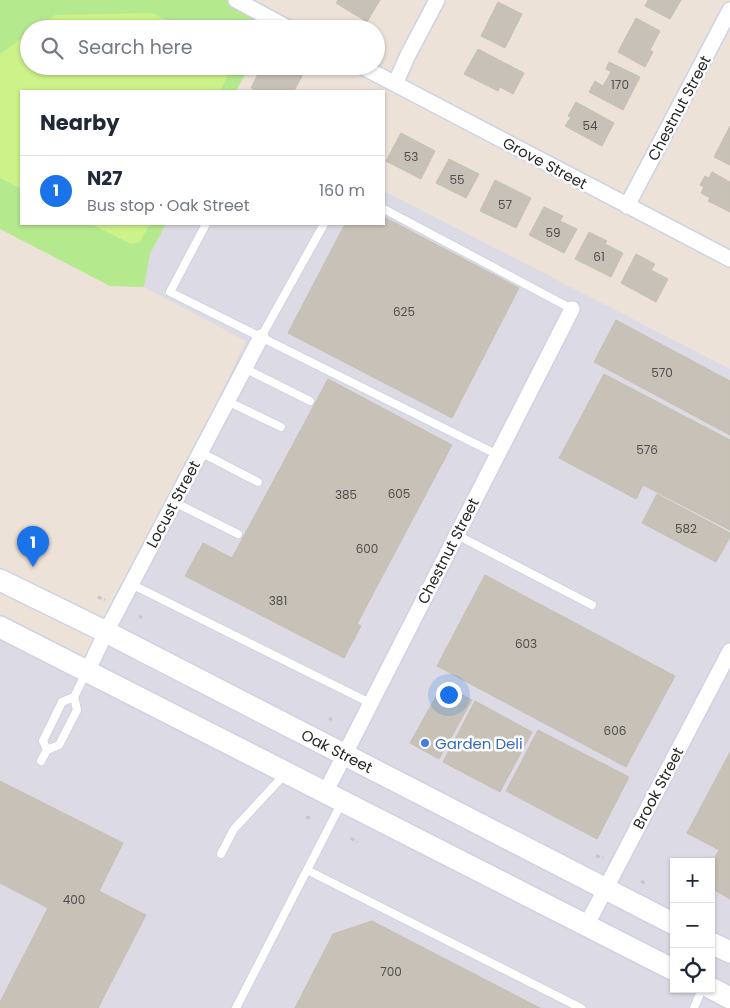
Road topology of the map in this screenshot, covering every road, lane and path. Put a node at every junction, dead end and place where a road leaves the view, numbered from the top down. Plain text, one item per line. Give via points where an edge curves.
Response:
1 (236, 0) edge
2 (437, 0) edge
3 (730, 10) edge
4 (273, 20) edge
5 (378, 75) edge
6 (395, 84) junction
7 (627, 206) junction
8 (385, 210) edge
9 (205, 225) edge
10 (323, 225) edge
11 (730, 260) edge
12 (572, 309) joint
13 (261, 337) junction
14 (244, 368) junction
15 (227, 401) junction
16 (310, 401) dead end
17 (281, 427) dead end
18 (200, 452) junction
19 (498, 455) junction
20 (258, 482) dead end
21 (174, 502) junction
22 (238, 534) dead end
23 (457, 534) junction
24 (0, 580) edge
25 (131, 584) junction
26 (98, 597) dead end
27 (106, 600) dead end
28 (592, 604) dead end
29 (0, 627) edge
30 (106, 632) junction
31 (730, 651) edge
32 (87, 672) junction
33 (74, 697) junction
34 (370, 704) junction
35 (47, 750) junction
36 (343, 754) junction
37 (41, 761) dead end
38 (285, 773) junction
39 (333, 798) junction
40 (306, 817) dead end
41 (310, 818) dead end
42 (351, 838) dead end
43 (357, 842) dead end
44 (221, 854) dead end
45 (596, 856) dead end
46 (603, 858) dead end
47 (307, 870) junction
48 (641, 882) dead end
49 (646, 884) dead end
50 (605, 889) junction
51 (670, 922) edge
52 (586, 926) junction
53 (715, 945) edge
54 (730, 952) edge
55 (670, 968) edge
56 (715, 990) edge
57 (700, 993) edge
58 (730, 998) edge
59 (236, 1008) edge
60 (581, 1008) edge
61 (694, 1008) edge

1 - 4 street
2 - 6 street
3 - 7 street, Chestnut Street
5 - 6 street, Grove Street
6 - 7 street, Grove Street
7 - 11 street, Grove Street
8 - 12 lane
9 - 13 lane via 170,292
10 - 13 lane
12 - 19 street, Chestnut Street
13 - 14 street, Locust Street
13 - 19 lane
14 - 15 street, Locust Street
14 - 16 lane
15 - 17 lane
15 - 18 street, Locust Street
18 - 20 lane
18 - 21 street, Locust Street
19 - 23 street, Chestnut Street
21 - 22 lane
21 - 25 street, Locust Street
23 - 28 lane
23 - 34 street, Chestnut Street
24 - 30 street, Oak Street
25 - 30 street, Locust Street
25 - 34 lane
26 - 27 path
29 - 32 street
30 - 32 street, Locust Street
30 - 36 street, Oak Street
31 - 50 street, Brook Street
32 - 33 lane
32 - 38 street
33 - 35 lane via 77,710 59,745
33 - 35 lane via 62,702 43,741
34 - 36 street, Chestnut Street
35 - 37 lane
36 - 39 street, Chestnut Street
36 - 50 street, Oak Street
38 - 39 street
38 - 44 lane via 234,829
39 - 47 lane
39 - 52 street
40 - 41 path
42 - 43 path
45 - 46 path
47 - 59 lane
47 - 60 lane
48 - 49 path
50 - 51 street, Oak Street
50 - 52 street, Brook Street
52 - 55 street
53 - 54 street
56 - 58 street
57 - 61 lane

